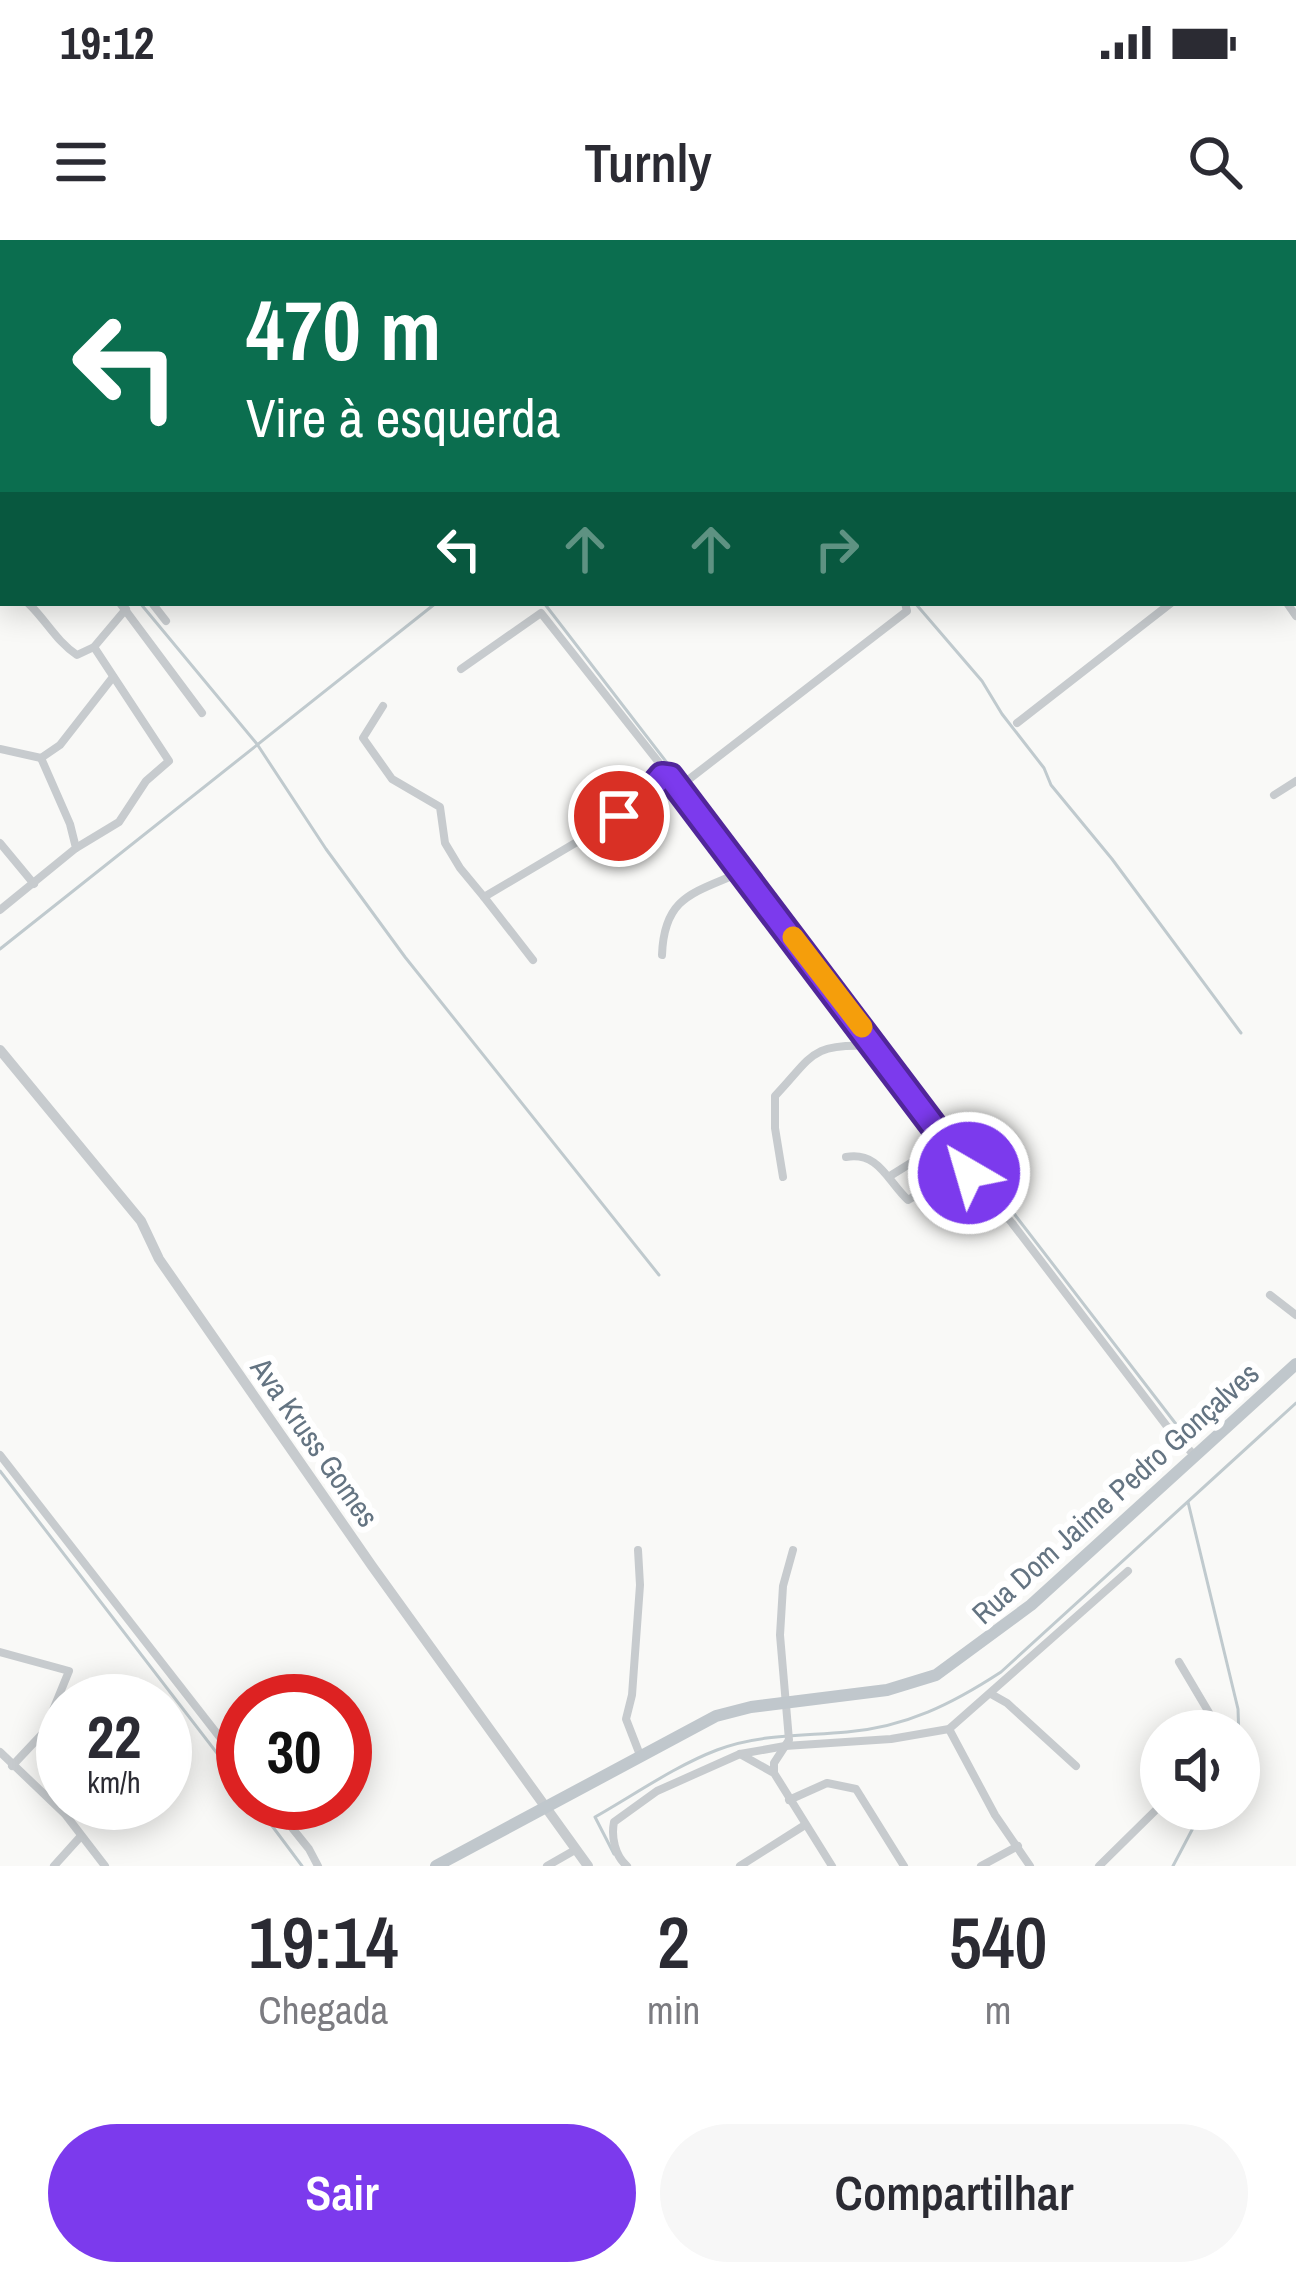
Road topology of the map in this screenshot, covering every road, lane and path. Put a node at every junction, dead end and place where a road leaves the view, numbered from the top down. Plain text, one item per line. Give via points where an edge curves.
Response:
1 (31, 606) edge
2 (123, 606) edge
3 (154, 606) edge
4 (906, 606) edge
5 (1167, 606) edge
6 (166, 621) dead end
7 (94, 647) junction
8 (461, 669) dead end
9 (112, 677) junction
10 (383, 706) dead end
11 (202, 712) dead end
12 (1017, 723) dead end
13 (0, 749) edge
14 (40, 758) junction
15 (670, 777) junction
16 (688, 780) dead end
17 (1296, 781) edge
18 (1274, 795) dead end
19 (0, 844) edge
20 (76, 848) junction
21 (741, 872) junction
22 (34, 884) junction
23 (484, 897) junction
24 (0, 910) edge
25 (662, 955) dead end
26 (533, 960) dead end
27 (870, 1046) junction
28 (0, 1050) edge
29 (942, 1139) junction
30 (925, 1152) junction
31 (846, 1157) dead end
32 (955, 1157) junction
33 (890, 1176) junction
34 (783, 1177) dead end
35 (946, 1178) dead end
36 (1270, 1295) dead end
37 (1296, 1315) edge
38 (1296, 1364) edge
39 (0, 1455) edge
40 (1194, 1455) junction
41 (638, 1550) dead end
42 (793, 1550) dead end
43 (1128, 1571) dead end
44 (0, 1652) edge
45 (1179, 1662) dead end
46 (991, 1694) junction
47 (785, 1703) junction
48 (1208, 1710) edge
49 (950, 1729) junction
50 (216, 1732) edge
51 (787, 1743) junction
52 (0, 1752) edge
53 (740, 1754) junction
54 (640, 1755) junction
55 (12, 1766) junction
56 (1076, 1766) dead end
57 (774, 1773) junction
58 (789, 1800) junction
59 (543, 1806) junction
60 (805, 1825) junction
61 (1140, 1826) edge
62 (294, 1830) edge
63 (81, 1836) junction
64 (1018, 1846) junction
65 (575, 1850) junction
66 (54, 1866) edge
67 (105, 1866) edge
68 (318, 1866) edge
69 (436, 1866) edge
70 (548, 1866) edge
71 (587, 1866) edge
72 (627, 1866) edge
73 (740, 1866) edge
74 (832, 1866) edge
75 (904, 1866) edge
76 (981, 1866) edge
77 (1030, 1866) edge
78 (1099, 1866) edge

1 - 7 street via 69,649 84,655
2 - 7 street
2 - 11 street
3 - 6 street
4 - 16 street
5 - 12 street
7 - 9 street
8 - 15 street via 541,613
9 - 14 street via 60,745
9 - 20 street via 170,761 118,822
10 - 23 street via 363,738 392,779 440,807 446,843
13 - 14 street
14 - 20 street
15 - 21 street
15 - 23 street
17 - 18 street
19 - 22 street
20 - 22 street
21 - 25 street via 693,890 672,911
21 - 27 street
22 - 24 street
23 - 26 street
27 - 29 street
27 - 34 street via 844,1042 817,1052 775,1096
28 - 59 street, Ava Kruss Gomes via 141,1221 159,1258
29 - 30 street
29 - 32 street
30 - 32 street
30 - 33 street
31 - 33 street via 866,1158
32 - 40 street
33 - 35 street via 908,1200
36 - 37 street
38 - 40 main road, Rua Dom Jaime Pedro Gonçalves
39 - 50 street
40 - 47 main road, Rua Dom Jaime Pedro Gonçalves via 1031,1605 936,1675
41 - 54 street via 626,1719
42 - 47 street via 779,1634
43 - 46 street
44 - 55 street via 69,1671 44,1732
45 - 48 street
46 - 49 street
46 - 56 street
47 - 51 street
47 - 54 main road, Rua Dom Jaime Pedro Gonçalves via 716,1716
49 - 51 street
49 - 64 street
51 - 53 street
51 - 57 street
52 - 55 street
53 - 57 street
53 - 72 street via 616,1817 614,1842
54 - 59 main road, Rua Dom Jaime Pedro Gonçalves
55 - 63 street
57 - 58 street
58 - 60 street
58 - 75 street via 827,1784 856,1789
59 - 65 street, Ava Kruss Gomes
59 - 69 main road, Rua Dom Jaime Pedro Gonçalves
60 - 73 street
60 - 74 street
61 - 78 street
62 - 68 street
63 - 66 street
63 - 67 street
64 - 76 street
64 - 77 street
65 - 70 street
65 - 71 street, Ava Kruss Gomes

